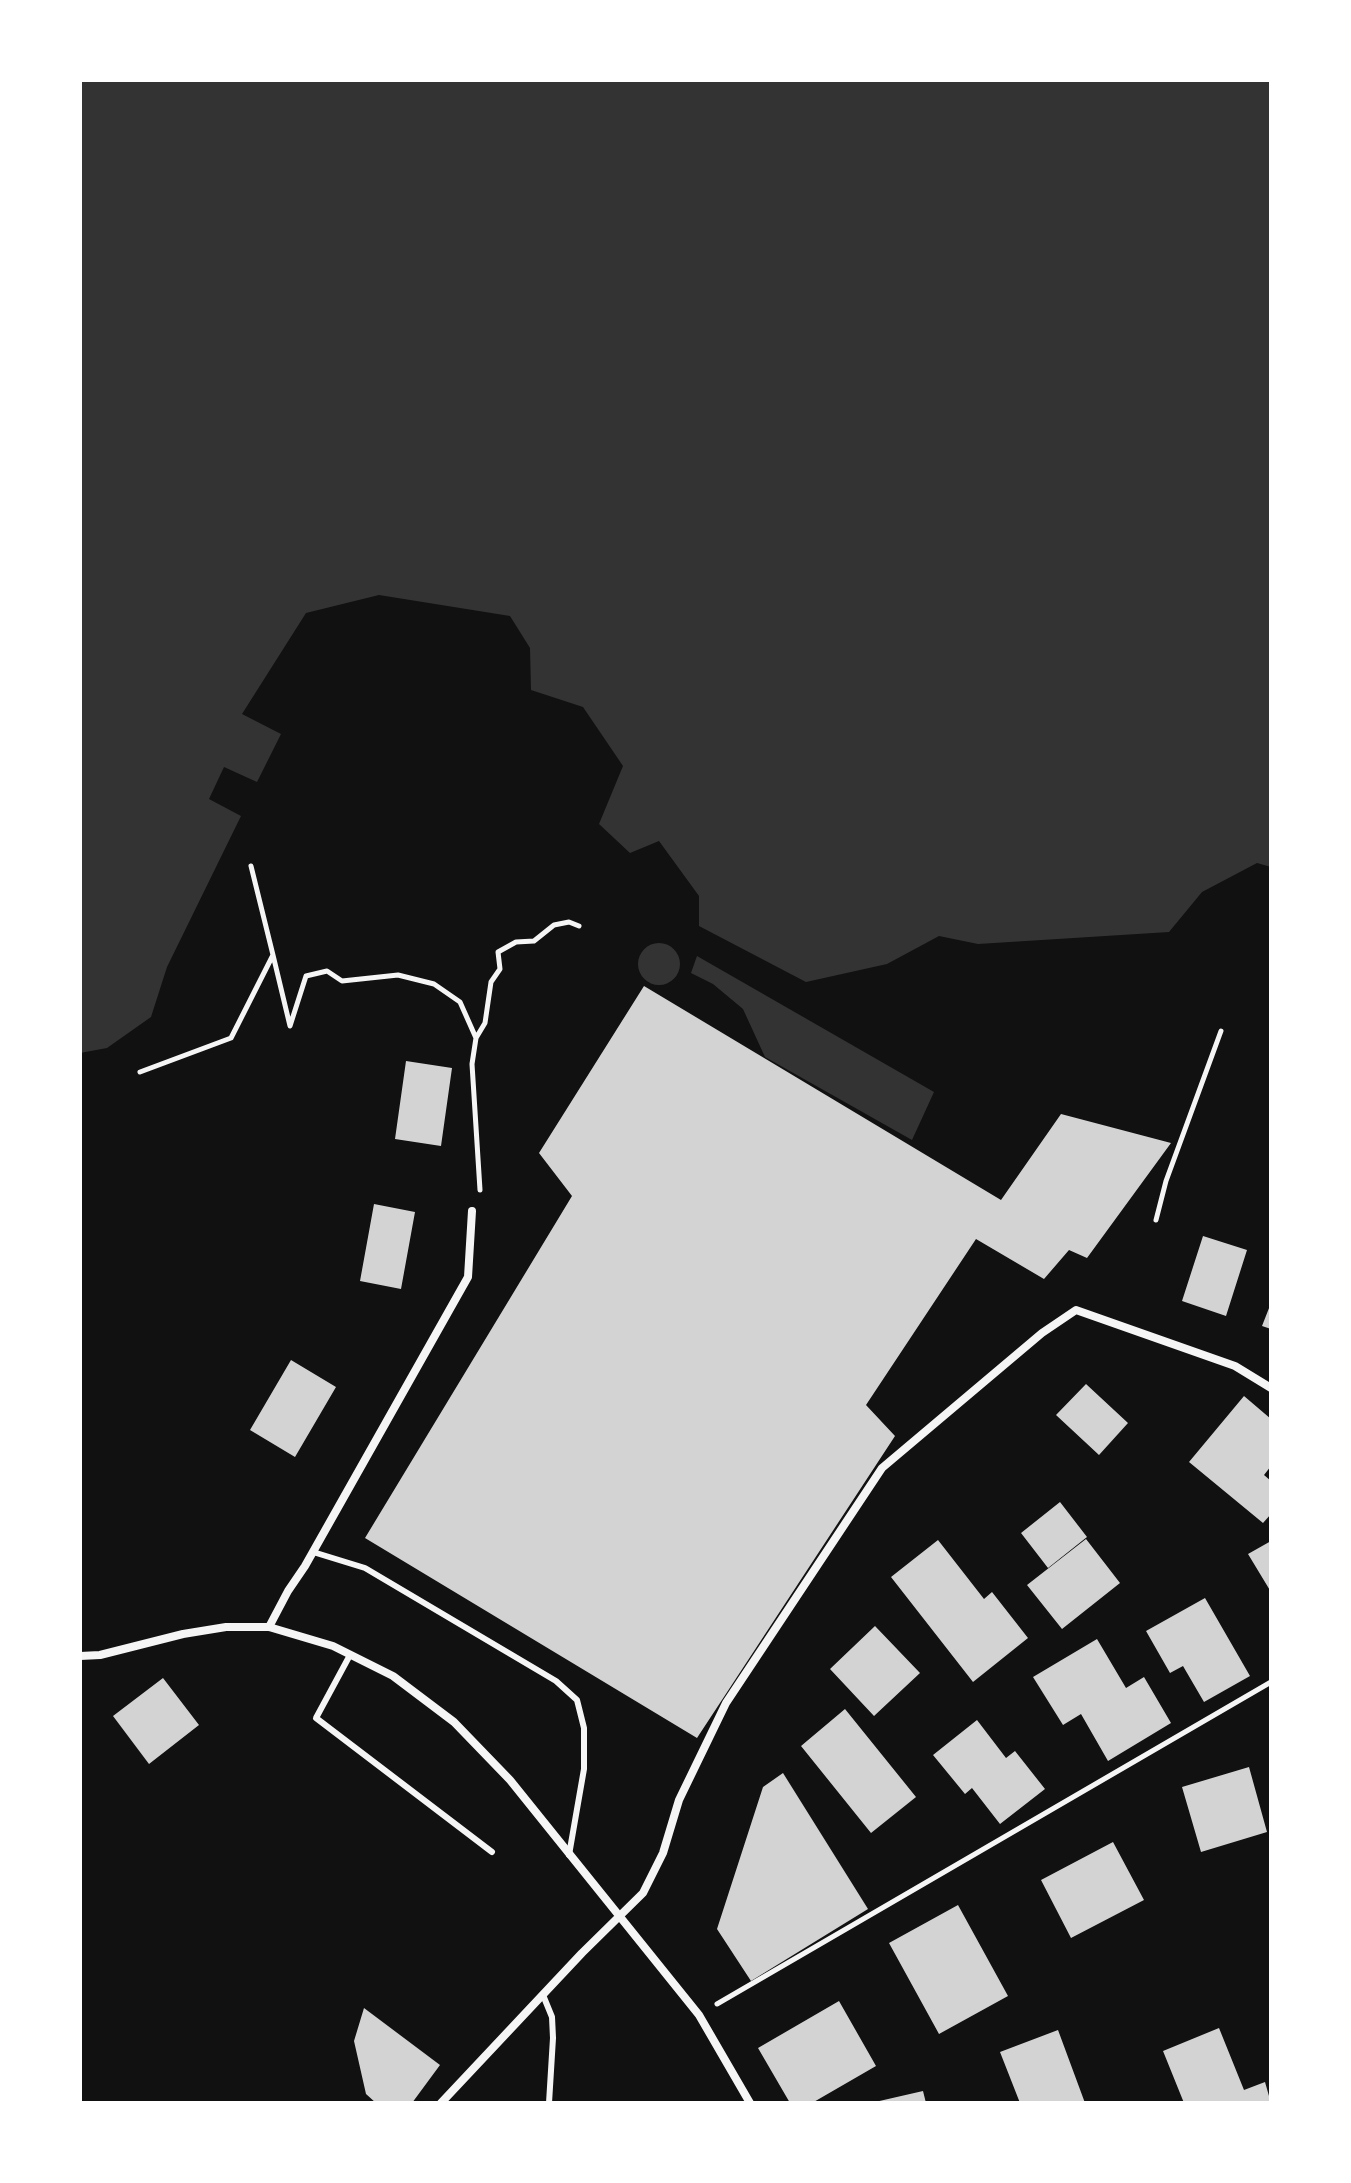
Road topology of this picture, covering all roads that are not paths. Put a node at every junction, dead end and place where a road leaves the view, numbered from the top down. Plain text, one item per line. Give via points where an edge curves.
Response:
1 (472, 1211) road end
2 (1271, 1388) edge
3 (313, 1552) junction
4 (269, 1627) junction
5 (350, 1655) junction
6 (80, 1656) edge
7 (492, 1852) dead end
8 (569, 1855) junction
9 (620, 1918) junction
10 (543, 1995) junction
11 (441, 2103) edge
12 (549, 2103) edge
13 (750, 2103) edge

1 - 3 street via 468,1277
2 - 9 street via 1235,1366 1076,1310 1042,1333 882,1468 726,1703 679,1800 663,1853 643,1893
3 - 4 street
3 - 8 lane via 365,1568 556,1681 577,1700 584,1728 584,1769
4 - 5 street
4 - 6 street via 226,1627
5 - 7 lane via 316,1718
5 - 8 street via 393,1676 454,1722 510,1780
8 - 9 street
9 - 10 street
9 - 13 street via 699,2015
10 - 11 street
10 - 12 lane via 552,2017

